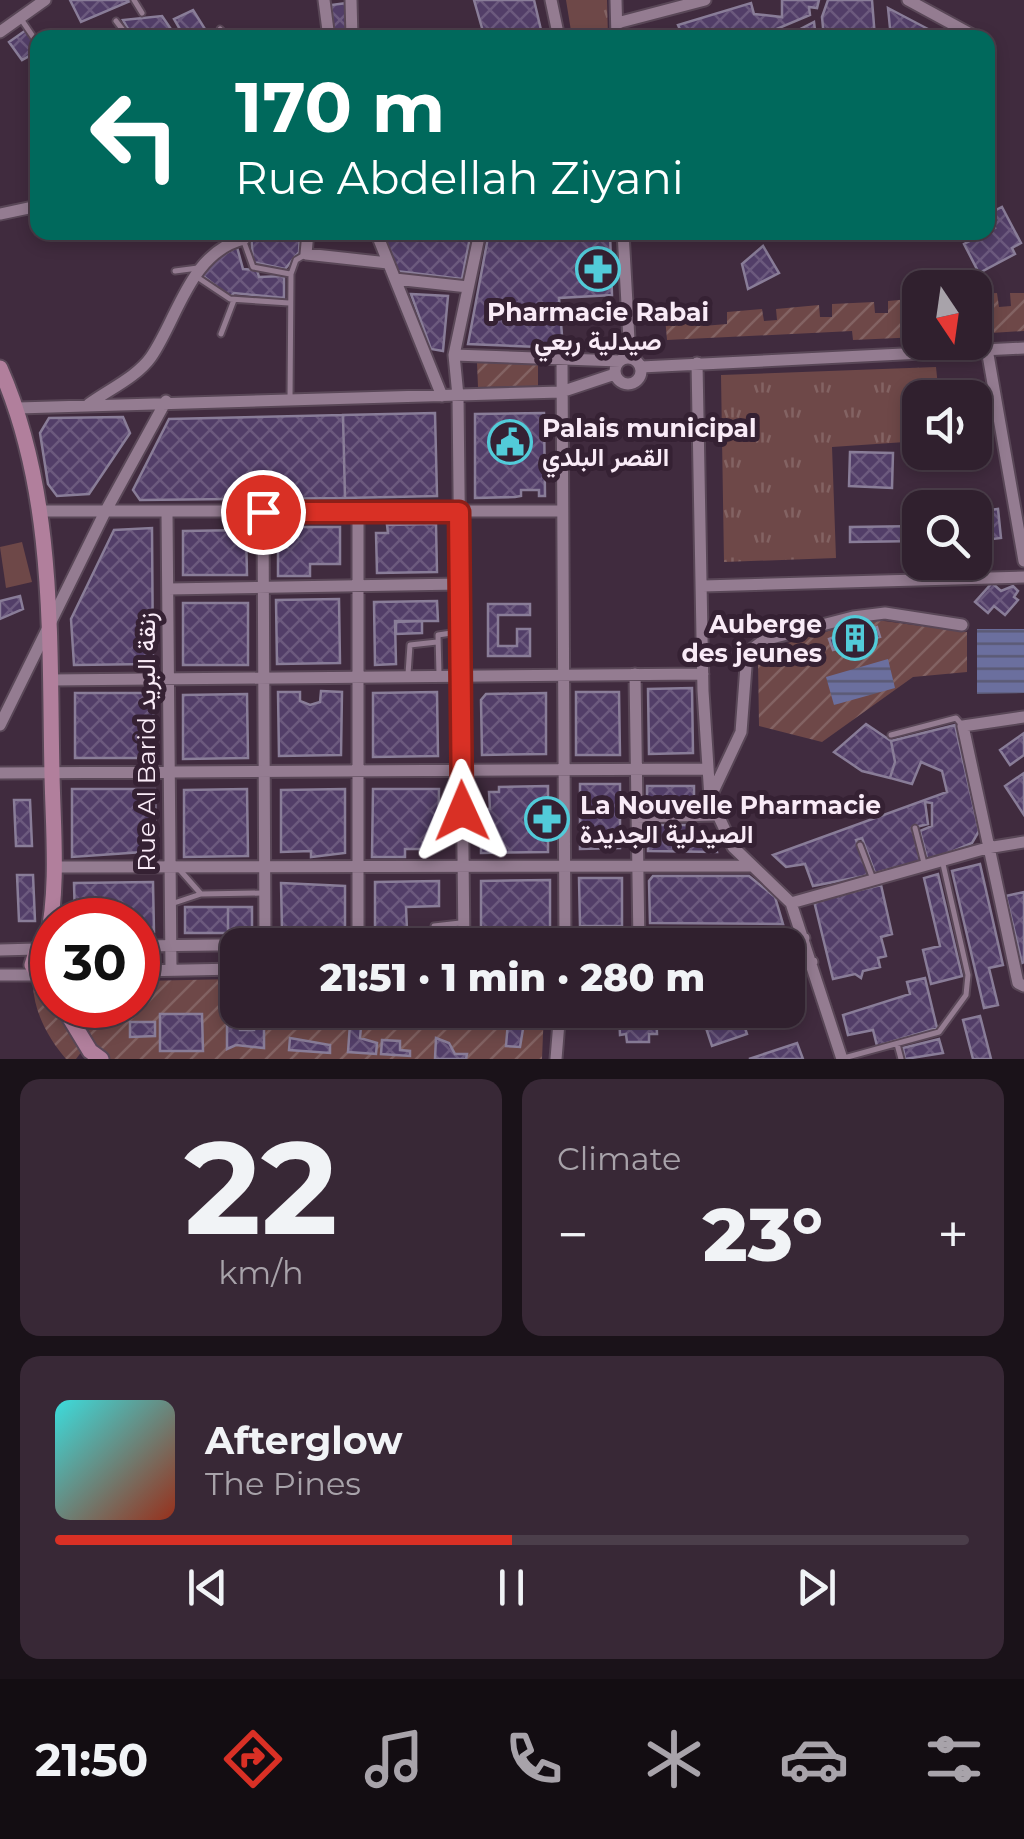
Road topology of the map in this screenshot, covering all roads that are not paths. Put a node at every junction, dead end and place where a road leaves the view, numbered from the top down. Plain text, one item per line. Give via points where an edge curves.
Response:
1 (46, 0) edge
2 (134, 0) edge
3 (324, 0) edge
4 (351, 0) edge
5 (551, 0) edge
6 (616, 0) edge
7 (705, 0) edge
8 (908, 0) edge
9 (653, 7) edge
10 (142, 13) dead end
11 (21, 19) junction
12 (116, 20) dead end
13 (617, 23) junction
14 (123, 30) edge
15 (328, 30) edge
16 (352, 30) edge
17 (557, 30) edge
18 (617, 30) edge
19 (963, 30) edge
20 (0, 32) edge
21 (30, 32) edge
22 (30, 208) edge
23 (0, 214) edge
24 (233, 240) edge
25 (239, 240) edge
26 (307, 240) edge
27 (379, 240) edge
28 (478, 240) edge
29 (623, 240) edge
30 (306, 254) junction
31 (388, 263) junction
32 (175, 271) dead end
33 (198, 271) junction
34 (290, 274) junction
35 (395, 279) junction
36 (468, 287) junction
37 (234, 300) junction
38 (289, 303) junction
39 (221, 334) dead end
40 (1024, 348) edge
41 (992, 350) edge
42 (902, 354) edge
43 (454, 356) junction
44 (562, 359) junction
45 (625, 359) junction
46 (988, 360) edge
47 (697, 363) junction
48 (641, 367) junction
49 (0, 368) edge
50 (615, 374) junction
51 (561, 392) junction
52 (442, 396) junction
53 (458, 396) junction
54 (290, 399) junction
55 (166, 401) junction
56 (89, 404) junction
57 (18, 408) junction
58 (40, 511) junction
59 (562, 511) junction
60 (263, 512) junction
61 (358, 512) junction
62 (459, 512) junction
63 (167, 513) junction
64 (104, 514) junction
65 (1024, 561) edge
66 (1024, 578) edge
67 (460, 584) junction
68 (358, 586) junction
69 (703, 586) junction
70 (264, 588) junction
71 (168, 589) junction
72 (49, 624) junction
73 (962, 625) dead end
74 (460, 632) junction
75 (437, 642) junction
76 (635, 674) junction
77 (703, 674) junction
78 (564, 675) junction
79 (438, 676) junction
80 (461, 676) junction
81 (358, 677) junction
82 (407, 677) junction
83 (264, 678) junction
84 (168, 679) junction
85 (51, 680) junction
86 (1024, 717) edge
87 (0, 725) edge
88 (964, 726) junction
89 (891, 735) dead end
90 (706, 769) junction
91 (564, 770) junction
92 (637, 770) junction
93 (462, 771) junction
94 (264, 772) junction
95 (358, 772) junction
96 (0, 773) edge
97 (169, 773) junction
98 (52, 774) junction
99 (710, 798) junction
100 (714, 815) junction
101 (638, 817) junction
102 (915, 828) dead end
103 (1024, 842) edge
104 (860, 845) dead end
105 (987, 848) junction
106 (942, 860) junction
107 (565, 866) junction
108 (638, 866) junction
109 (750, 866) junction
110 (924, 866) junction
111 (54, 867) junction
112 (173, 867) junction
113 (265, 867) junction
114 (358, 867) junction
115 (463, 867) junction
116 (874, 879) junction
117 (201, 894) junction
118 (265, 894) junction
119 (55, 898) edge
120 (790, 903) junction
121 (170, 904) junction
122 (463, 923) junction
123 (265, 928) edge
124 (358, 928) edge
125 (434, 928) edge
126 (463, 928) edge
127 (565, 928) edge
128 (639, 928) edge
129 (800, 928) edge
130 (805, 941) edge
131 (220, 945) edge
132 (30, 946) edge
133 (160, 946) edge
134 (171, 946) junction
135 (0, 950) edge
136 (805, 962) edge
137 (812, 962) junction
138 (220, 969) edge
139 (160, 970) edge
140 (171, 970) junction
141 (0, 975) edge
142 (30, 981) edge
143 (1024, 986) edge
144 (77, 1028) edge
145 (559, 1028) edge
146 (896, 1044) junction
147 (93, 1057) edge
148 (556, 1059) edge
149 (841, 1059) edge
150 (900, 1059) edge

1 - 11 street
2 - 10 lane
3 - 15 street
4 - 16 street
5 - 17 street
6 - 13 street
7 - 9 street
8 - 19 street
9 - 13 street
11 - 20 street
11 - 21 lane
12 - 14 lane
13 - 18 street
22 - 23 street
24 - 33 street
25 - 34 lane via 254,267
26 - 30 street
27 - 31 street
28 - 36 street
29 - 45 street
30 - 31 street
30 - 34 lane
31 - 35 street
32 - 33 lane
33 - 37 lane
33 - 56 street via 150,358
34 - 38 lane
35 - 36 street
35 - 52 street
36 - 43 street
37 - 38 lane
37 - 39 lane
38 - 54 lane
40 - 41 street
42 - 47 street
43 - 44 street
43 - 53 street
44 - 45 street
44 - 51 street
45 - 48 street
45 - 50 street
46 - 65 street
47 - 48 street
47 - 69 street
48 - 50 street via 631,384
49 - 57 main road
50 - 51 street
51 - 53 street
51 - 59 street
52 - 53 street
52 - 54 street
53 - 62 street
54 - 55 street
55 - 56 street
55 - 64 street
56 - 57 street
57 - 58 main road
58 - 64 street
58 - 72 main road
59 - 62 street
59 - 78 street
60 - 61 street
60 - 63 street
60 - 70 street
61 - 62 street
61 - 68 street
62 - 67 street
63 - 64 street
63 - 71 street, Rue Al Barid زنقة البريد
64 - 72 street
66 - 69 street
67 - 68 street
67 - 74 street
68 - 70 street
68 - 81 street
69 - 77 street
70 - 71 street
70 - 83 street
71 - 84 street, Rue Al Barid زنقة البريد
72 - 85 main road
72 - 87 street
73 - 99 street via 886,614 764,640 747,653 740,732
74 - 75 lane via 440,633
74 - 80 street
75 - 79 lane
75 - 82 lane via 410,645
76 - 77 street
76 - 78 street
76 - 92 street
77 - 90 street
78 - 80 street
78 - 91 street
79 - 80 street
79 - 82 street
80 - 93 street
81 - 82 street
81 - 83 street
81 - 95 street
83 - 84 street
83 - 94 street
84 - 85 street
84 - 97 street, Rue Al Barid زنقة البريد
85 - 98 main road
86 - 88 street
88 - 89 lane via 945,717
88 - 105 street
90 - 92 street
90 - 99 street
91 - 92 street
91 - 93 street
91 - 107 street
92 - 101 street
93 - 95 street
93 - 115 street
94 - 95 street
94 - 97 street
94 - 113 street
95 - 114 street
96 - 98 street
97 - 98 street
97 - 112 street, Rue Al Barid زنقة البريد
98 - 111 main road
99 - 100 street
100 - 101 street
100 - 109 street
101 - 108 street
102 - 110 lane
103 - 105 street
104 - 116 lane
105 - 106 street
105 - 143 street via 1018,983
106 - 110 street
106 - 146 lane via 968,975 966,994 939,1032
107 - 108 street
107 - 115 street
107 - 127 street
108 - 109 street
108 - 128 street
109 - 120 street
110 - 116 street
111 - 112 street
111 - 119 main road
112 - 113 street
112 - 117 lane
112 - 121 street, Rue Al Barid زنقة البريد
113 - 114 street
113 - 118 street
114 - 115 street
114 - 124 street
115 - 122 street
116 - 120 street
117 - 118 lane
117 - 121 lane
118 - 123 street
120 - 129 street
121 - 134 street, Rue Al Barid زنقة البريد
122 - 125 lane
122 - 126 street
130 - 137 street
131 - 134 street
132 - 135 street
133 - 134 street
134 - 140 street, Rue Al Barid زنقة البريد
136 - 137 street
137 - 149 street
138 - 140 street
139 - 140 street
141 - 142 street
144 - 147 main road
145 - 148 street
146 - 149 lane
146 - 150 lane

